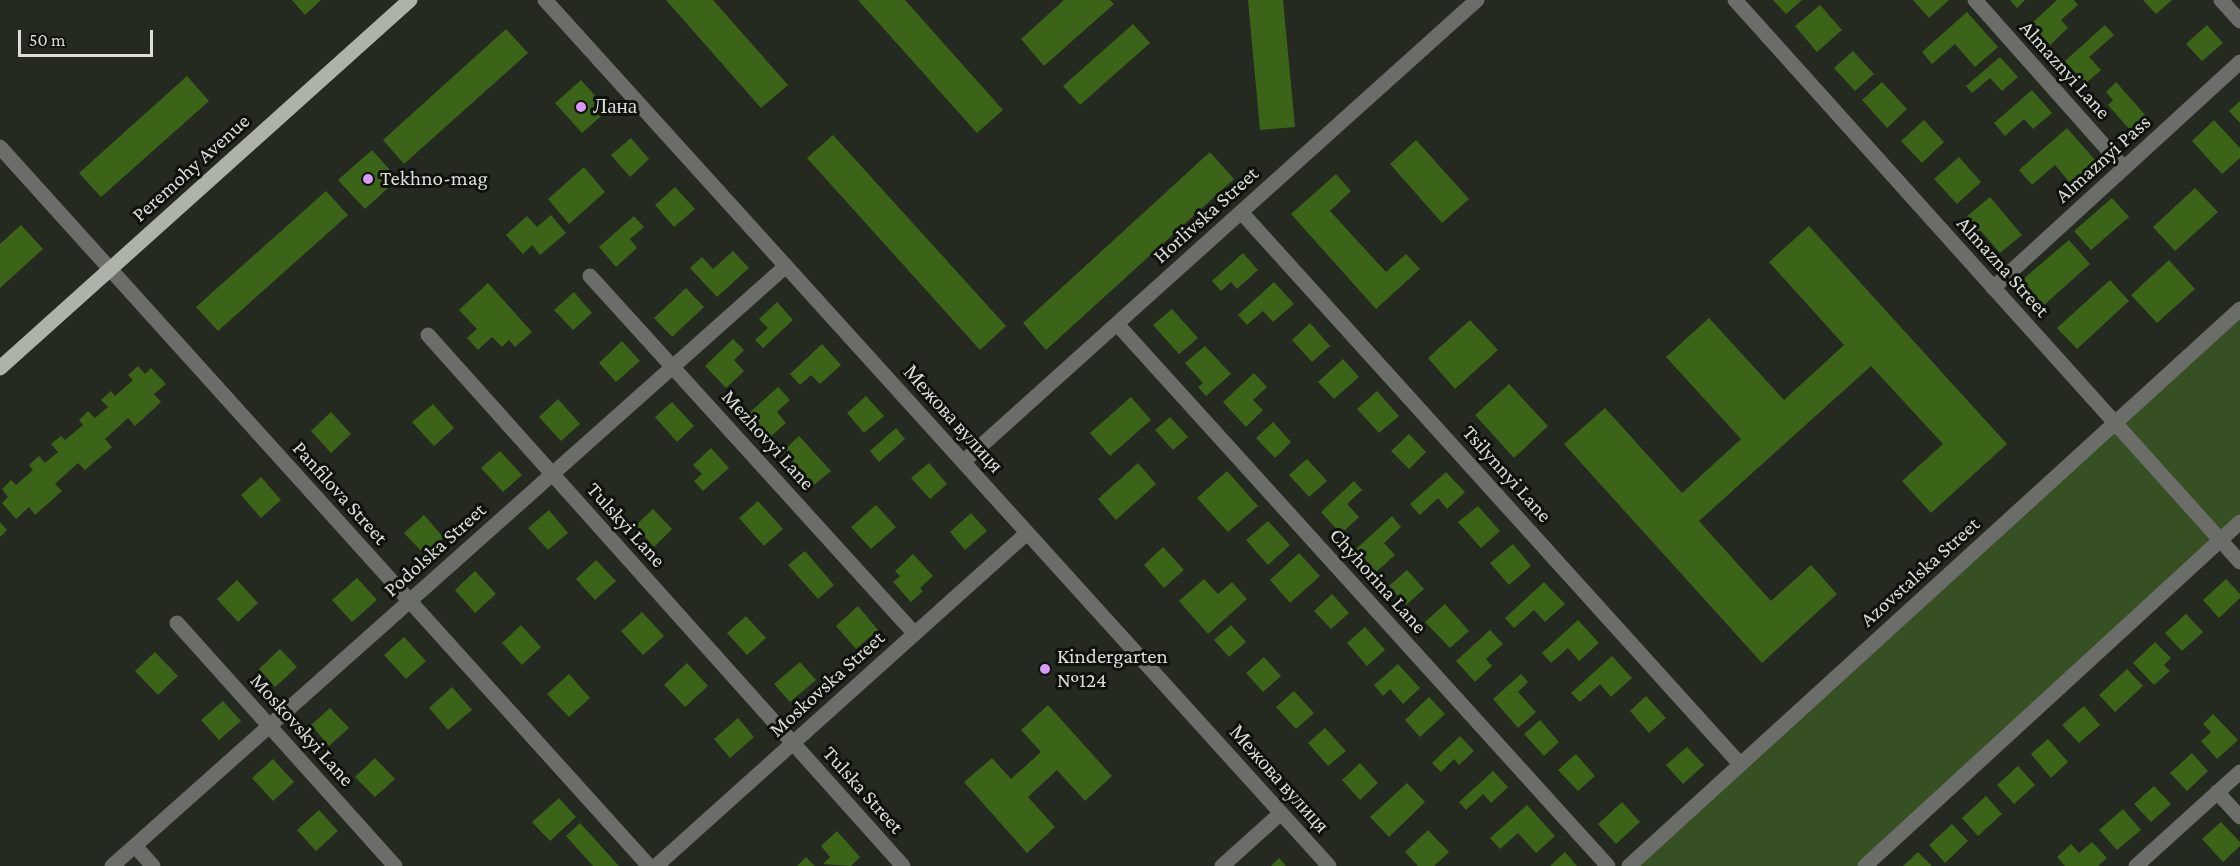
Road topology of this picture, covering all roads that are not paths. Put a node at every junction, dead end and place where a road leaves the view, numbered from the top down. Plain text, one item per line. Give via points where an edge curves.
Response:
1 (410, 0) edge
2 (545, 0) edge
3 (1477, 0) edge
4 (1735, 0) edge
5 (1975, 0) edge
6 (2221, 0) edge
7 (2240, 21) edge
8 (2240, 62) edge
9 (0, 147) edge
10 (2124, 168) junction
11 (1242, 212) junction
12 (786, 266) junction
13 (110, 269) junction
14 (590, 276) dead end
15 (1993, 288) junction
16 (2240, 309) edge
17 (1117, 324) junction
18 (428, 335) dead end
19 (672, 367) junction
20 (0, 368) edge
21 (2115, 423) junction
22 (963, 462) junction
23 (552, 474) junction
24 (2240, 522) edge
25 (1027, 532) junction
26 (2220, 540) junction
27 (2240, 562) edge
28 (409, 601) junction
29 (177, 622) dead end
30 (914, 633) junction
31 (269, 726) junction
32 (793, 743) junction
33 (1740, 764) junction
34 (2240, 772) edge
35 (2217, 792) junction
36 (1281, 813) junction
37 (2240, 817) edge
38 (135, 846) junction
39 (112, 866) edge
40 (153, 866) edge
41 (395, 866) edge
42 (649, 866) edge
43 (656, 866) edge
44 (903, 866) edge
45 (1222, 866) edge
46 (1329, 866) edge
47 (1608, 866) edge
48 (1629, 866) edge
49 (1864, 866) edge
50 (2136, 866) edge

1 - 13 main road, Peremohy Avenue
2 - 12 street, Межова вулиця
3 - 11 street, Horlivska Street
4 - 15 street, Almazna Street
5 - 10 street, Almaznyi Lane
6 - 7 street
8 - 10 street, Almaznyi Pass
9 - 13 street, Panfilova Street
10 - 15 street, Almaznyi Pass
11 - 17 street, Horlivska Street
11 - 33 street, Tsilynnyi Lane
12 - 19 street, Podolska Street
12 - 22 street, Межова вулиця
13 - 20 main road, Peremohy Avenue
13 - 28 street, Panfilova Street
14 - 19 street, Mezhovyi Lane
15 - 21 street, Almazna Street
16 - 21 street, Azovstalska Street
17 - 22 street, Horlivska Street
17 - 47 street, Chyhorina Lane
18 - 23 street, Tulskyi Lane
19 - 23 street, Podolska Street
19 - 30 street, Mezhovyi Lane
21 - 26 street, Almazna Street
21 - 33 street, Azovstalska Street
22 - 25 street, Межова вулиця
23 - 28 street, Podolska Street
23 - 32 street, Tulskyi Lane
24 - 26 street
25 - 30 street, Moskovska Street
25 - 36 street, Межова вулиця
26 - 27 street, Almazna Street
26 - 49 street
28 - 31 street, Podolska Street
28 - 42 street, Panfilova Street
29 - 31 street, Moskovskyi Lane
30 - 32 street, Moskovska Street
31 - 38 street, Podolska Street
31 - 41 street, Moskovskyi Lane
32 - 43 street, Moskovska Street
32 - 44 street, Tulska Street
33 - 48 street, Azovstalska Street
34 - 35 street
35 - 37 street
35 - 50 street
36 - 45 street
36 - 46 street, Межова вулиця
38 - 39 street, Podolska Street
38 - 40 street

